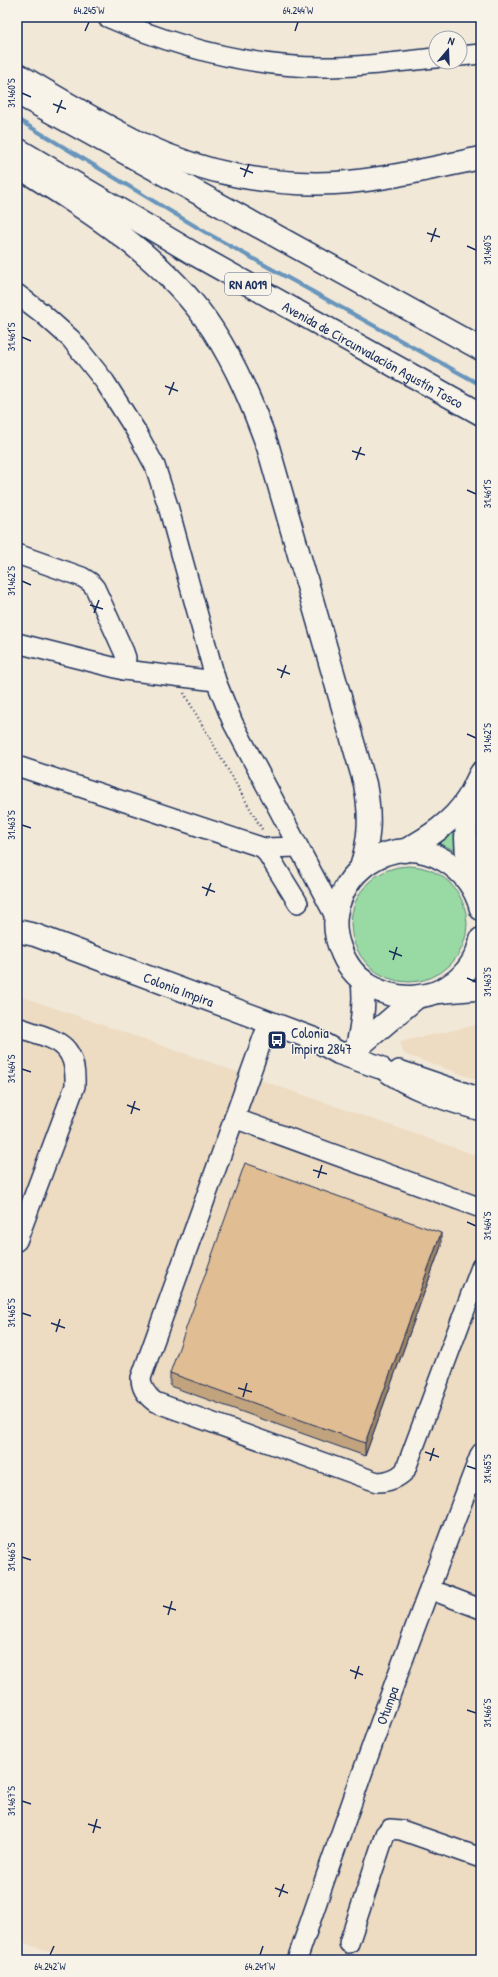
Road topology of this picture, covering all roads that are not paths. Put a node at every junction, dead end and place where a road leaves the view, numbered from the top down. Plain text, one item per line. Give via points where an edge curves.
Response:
1 (107, 17) edge
2 (481, 54) edge
3 (468, 55) edge
4 (428, 59) edge
5 (17, 74) edge
6 (17, 93) edge
7 (17, 149) edge
8 (481, 158) edge
9 (17, 166) edge
10 (17, 294) edge
11 (481, 349) edge
12 (481, 414) edge
13 (17, 554) edge
14 (17, 642) edge
15 (124, 670) junction
16 (216, 681) junction
17 (17, 766) edge
18 (481, 773) edge
19 (468, 799) junction
20 (298, 847) junction
21 (264, 848) junction
22 (404, 851) junction
23 (361, 868) junction
24 (468, 880) junction
25 (298, 903) dead end
26 (481, 909) edge
27 (336, 918) junction
28 (17, 931) edge
29 (17, 943) edge
30 (481, 943) edge
31 (362, 980) junction
32 (481, 990) edge
33 (423, 996) junction
34 (17, 1027) edge
35 (264, 1035) junction
36 (350, 1052) junction
37 (379, 1067) junction
38 (481, 1098) edge
39 (481, 1111) edge
40 (234, 1118) junction
41 (481, 1208) edge
42 (17, 1241) edge
43 (481, 1267) edge
44 (481, 1453) edge
45 (429, 1589) junction
46 (481, 1609) edge
47 (481, 1858) edge
48 (349, 1943) dead end
49 (298, 1960) edge

1 - 4 street via 145,34 239,60 290,66 331,67
2 - 3 street
5 - 8 main road via 144,145 193,164 268,181 335,183
6 - 11 main road
7 - 12 main road, Avenida de Circunvalación Agustín Tosco / RN A019 via 196,255
9 - 23 main road via 107,225 158,268 197,309 238,372 268,448 365,784 370,810 370,831
10 - 16 street via 71,339 104,382 155,466
13 - 15 street via 90,582 124,652
14 - 15 street
15 - 16 street
16 - 20 street via 233,723
17 - 21 street
18 - 19 main road
19 - 22 main road via 438,830
19 - 24 main road
20 - 21 street
20 - 27 street
21 - 25 street
22 - 23 main road via 378,857
22 - 24 main road via 424,852 443,859
23 - 27 main road via 342,893
24 - 26 main road
27 - 31 main road via 336,931 342,954 352,971
28 - 36 main road, Colonia Impira via 35,935
29 - 35 main road, Colonia Impira via 120,978
30 - 33 main road via 475,957 461,976 441,990
31 - 33 main road via 382,992 399,996
31 - 36 main road via 364,1006
32 - 33 street
33 - 36 main road
34 - 42 street via 62,1044 70,1053 76,1069 75,1086
35 - 36 main road, Colonia Impira via 310,1050
35 - 40 street
36 - 37 main road, Colonia Impira
37 - 38 street, Colonia Impira via 399,1070
37 - 39 street, Colonia Impira via 395,1079 430,1096
40 - 41 street
40 - 43 street via 141,1378 141,1385 155,1402 377,1482 386,1482 405,1471
44 - 45 street, Otumpa
45 - 46 street
45 - 49 street, Otumpa via 347,1811
47 - 48 street via 401,1830 390,1829 385,1834

